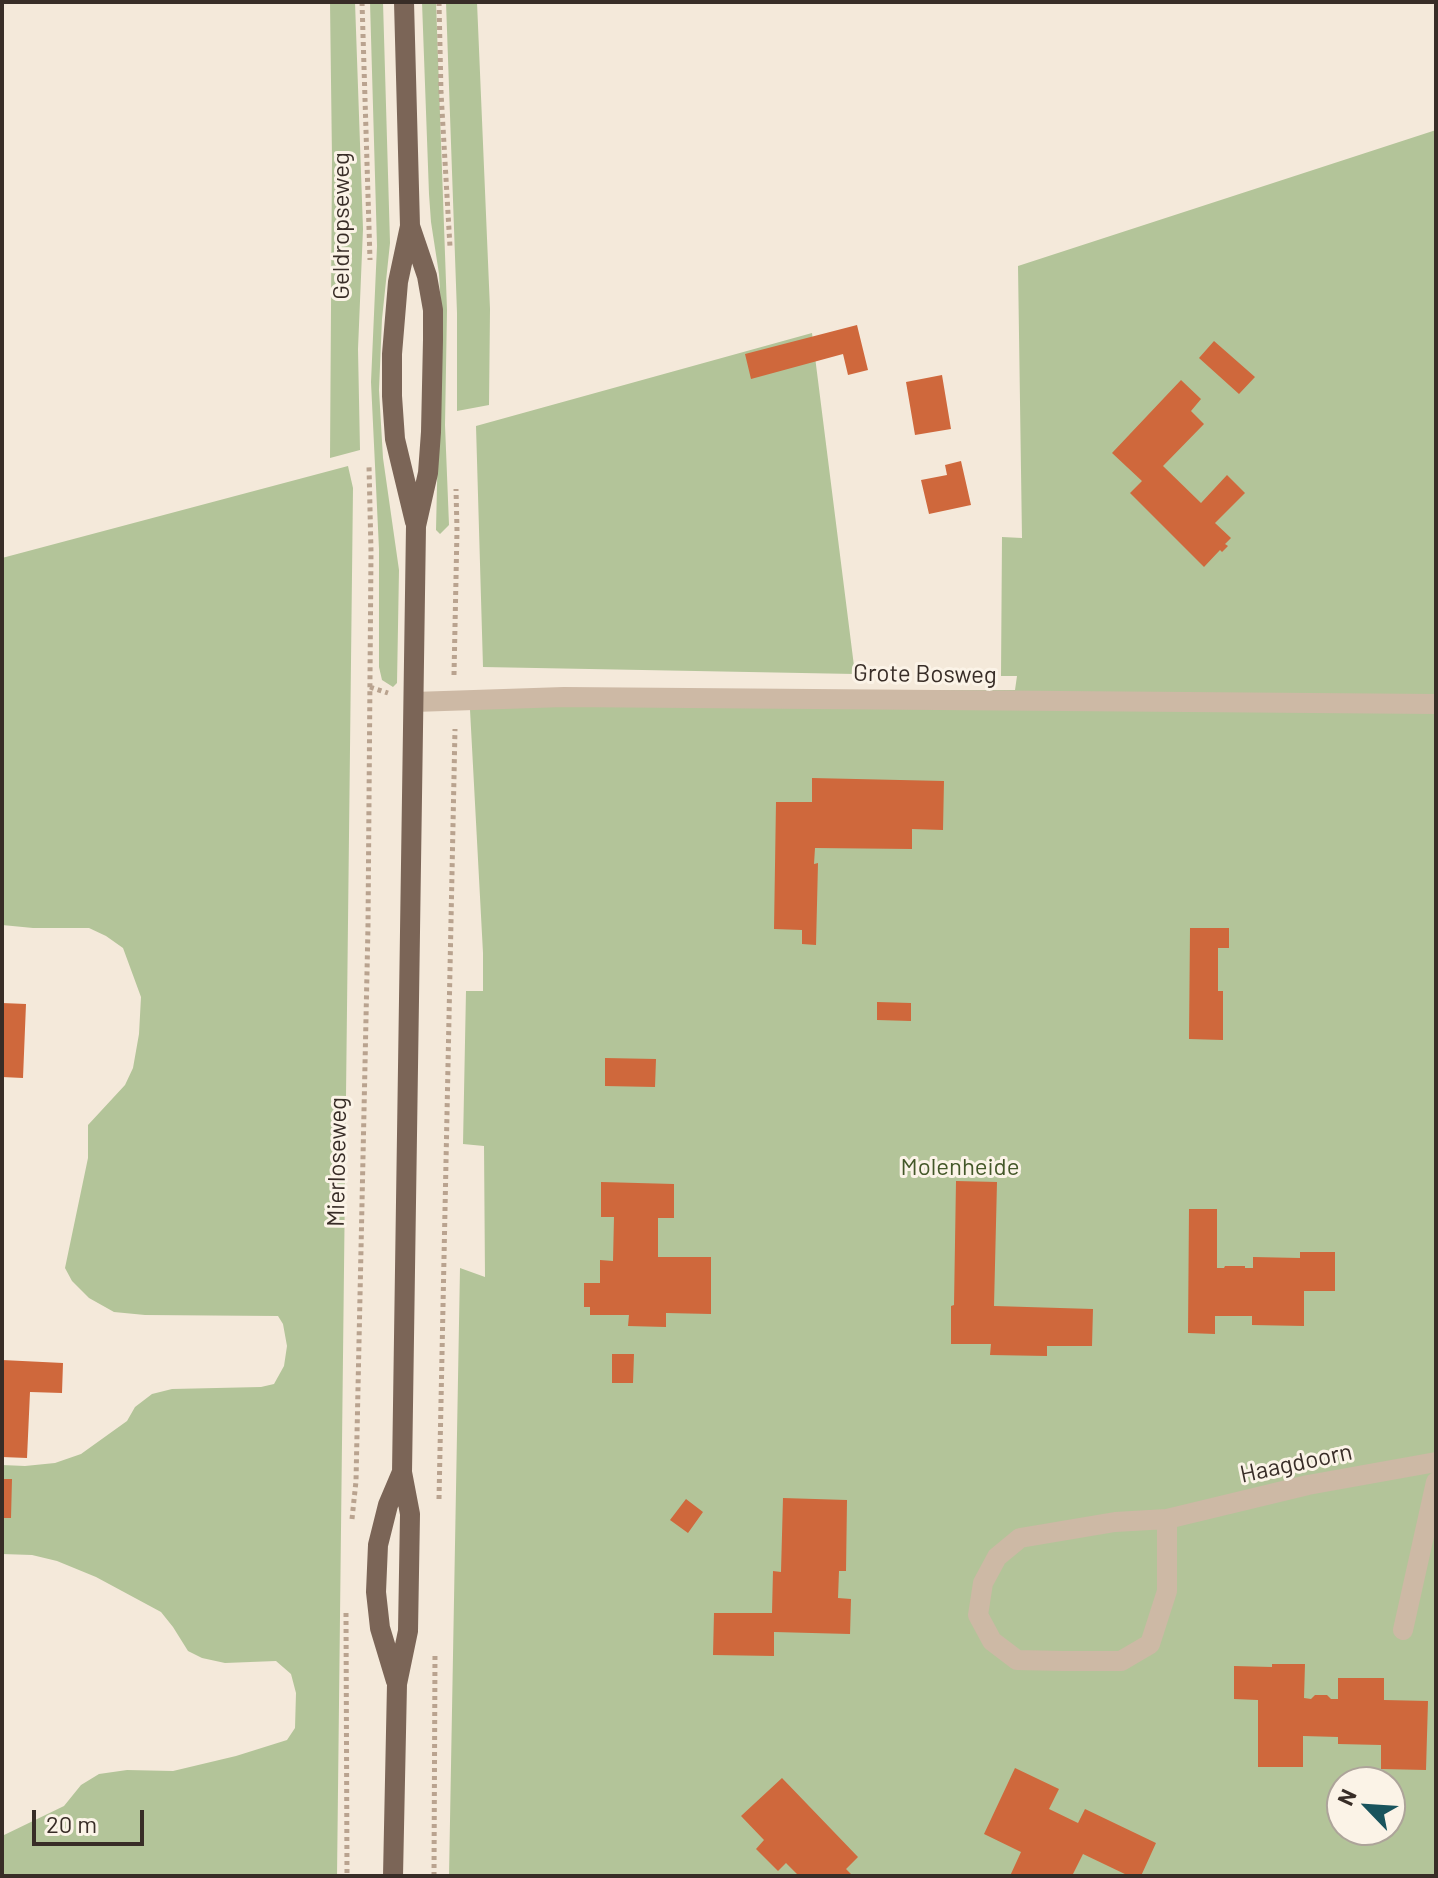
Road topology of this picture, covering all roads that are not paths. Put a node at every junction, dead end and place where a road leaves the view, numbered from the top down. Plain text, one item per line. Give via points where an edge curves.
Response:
1 (404, 2) edge
2 (410, 226) junction
3 (416, 526) junction
4 (414, 702) junction
5 (1436, 704) edge
6 (1436, 1462) edge
7 (402, 1472) junction
8 (1436, 1482) edge
9 (1167, 1519) junction
10 (1403, 1630) dead end
11 (397, 1684) junction
12 (393, 1876) edge

1 - 2 main road
2 - 3 main road via 398,282 392,396 395,439
2 - 3 main road via 433,310 428,473
3 - 4 main road
4 - 5 street, Grote Bosweg via 564,697
4 - 7 main road
6 - 9 street, Haagdoorn via 1308,1485
7 - 11 main road via 410,1514 408,1631
7 - 11 main road via 378,1545 376,1592 380,1628
8 - 10 street
9 - 9 street, Haagdoorn via 1167,1591 1150,1644 1121,1661 1063,1661 1017,1660 992,1641 978,1615 983,1583 997,1557 1020,1538
11 - 12 main road

